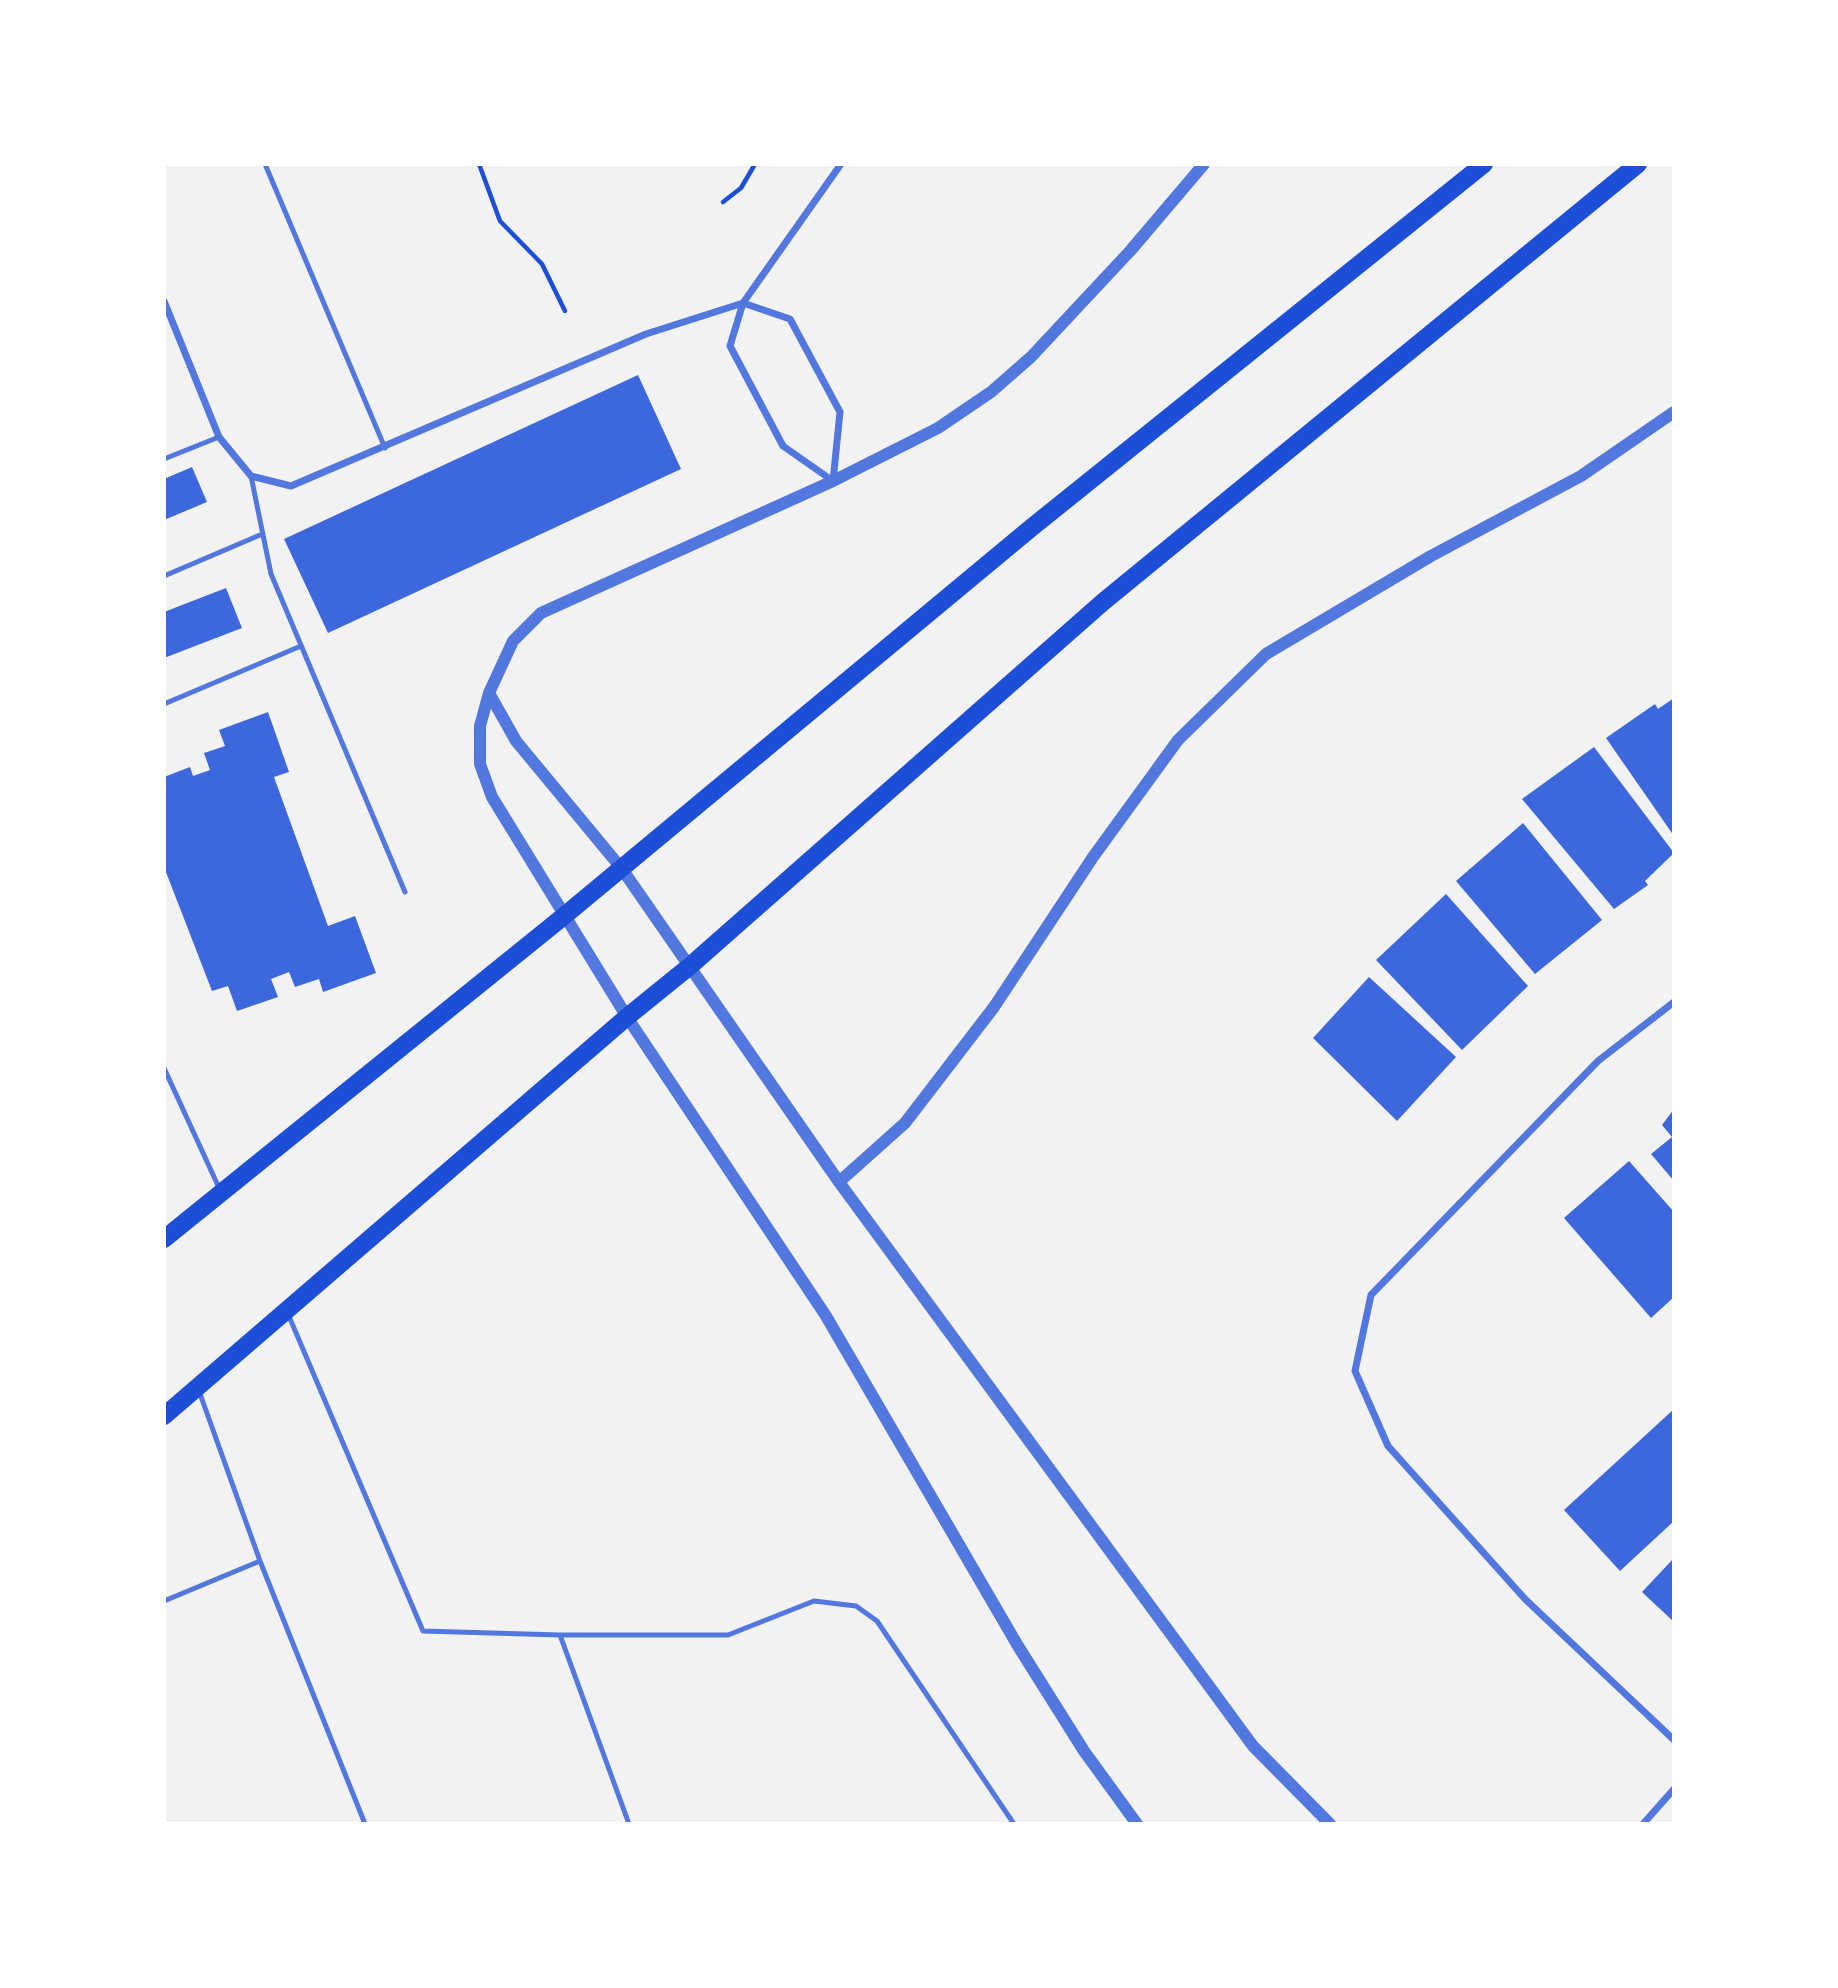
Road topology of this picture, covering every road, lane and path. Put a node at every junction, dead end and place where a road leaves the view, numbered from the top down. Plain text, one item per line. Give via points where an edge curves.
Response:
1 (265, 164) edge
2 (478, 164) edge
3 (755, 164) edge
4 (841, 164) edge
5 (1204, 164) edge
6 (1484, 164) edge
7 (1638, 164) edge
8 (723, 202) dead end
9 (164, 301) edge
10 (743, 303) junction
11 (565, 311) dead end
12 (1674, 412) edge
13 (219, 437) junction
14 (385, 448) junction
15 (164, 459) edge
16 (251, 476) junction
17 (833, 481) junction
18 (260, 535) junction
19 (164, 576) edge
20 (301, 646) junction
21 (489, 693) junction
22 (164, 704) edge
23 (622, 869) junction
24 (405, 891) dead end
25 (564, 916) junction
26 (691, 966) junction
27 (1674, 1002) edge
28 (627, 1017) junction
29 (164, 1068) edge
30 (839, 1182) junction
31 (221, 1191) junction
32 (164, 1239) edge
33 (287, 1311) junction
34 (198, 1388) junction
35 (164, 1416) edge
36 (260, 1561) junction
37 (164, 1601) edge
38 (560, 1635) junction
39 (1674, 1740) edge
40 (1674, 1788) edge
41 (365, 1824) edge
42 (629, 1824) edge
43 (1014, 1824) edge
44 (1137, 1824) edge
45 (1330, 1824) edge
46 (1643, 1824) edge

1 - 14 lane
2 - 11 path via 500,221 542,264
3 - 8 path via 741,188
4 - 10 street
5 - 17 street via 1131,250 1031,357 991,392 938,428
6 - 23 main road via 1031,528
7 - 26 main road via 1103,602
9 - 13 street
10 - 14 street via 646,334
10 - 17 street via 730,346 783,446
10 - 17 street via 790,319 841,412
12 - 30 street via 1581,476 1431,556 1266,654 1178,740 1093,857 994,1007 905,1123
13 - 15 lane
13 - 16 street
14 - 16 street via 291,486
16 - 18 lane
17 - 21 street via 541,612 513,641
18 - 19 lane
18 - 20 lane
20 - 22 lane
20 - 24 lane
21 - 23 street via 516,741
21 - 25 street via 480,726 480,764 492,797
23 - 25 main road
23 - 26 street
25 - 28 street
25 - 31 main road
26 - 28 main road
26 - 30 street
27 - 39 street via 1598,1061 1371,1295 1355,1371 1388,1446 1525,1599
28 - 33 main road
28 - 44 street via 826,1316 1017,1646
29 - 31 lane
30 - 45 street via 1253,1746
31 - 32 main road
33 - 34 main road
33 - 38 lane via 423,1631
34 - 35 main road
34 - 36 lane
36 - 37 lane
36 - 41 lane
38 - 42 lane
38 - 43 lane via 728,1635 814,1601 856,1606 877,1621
40 - 46 street

